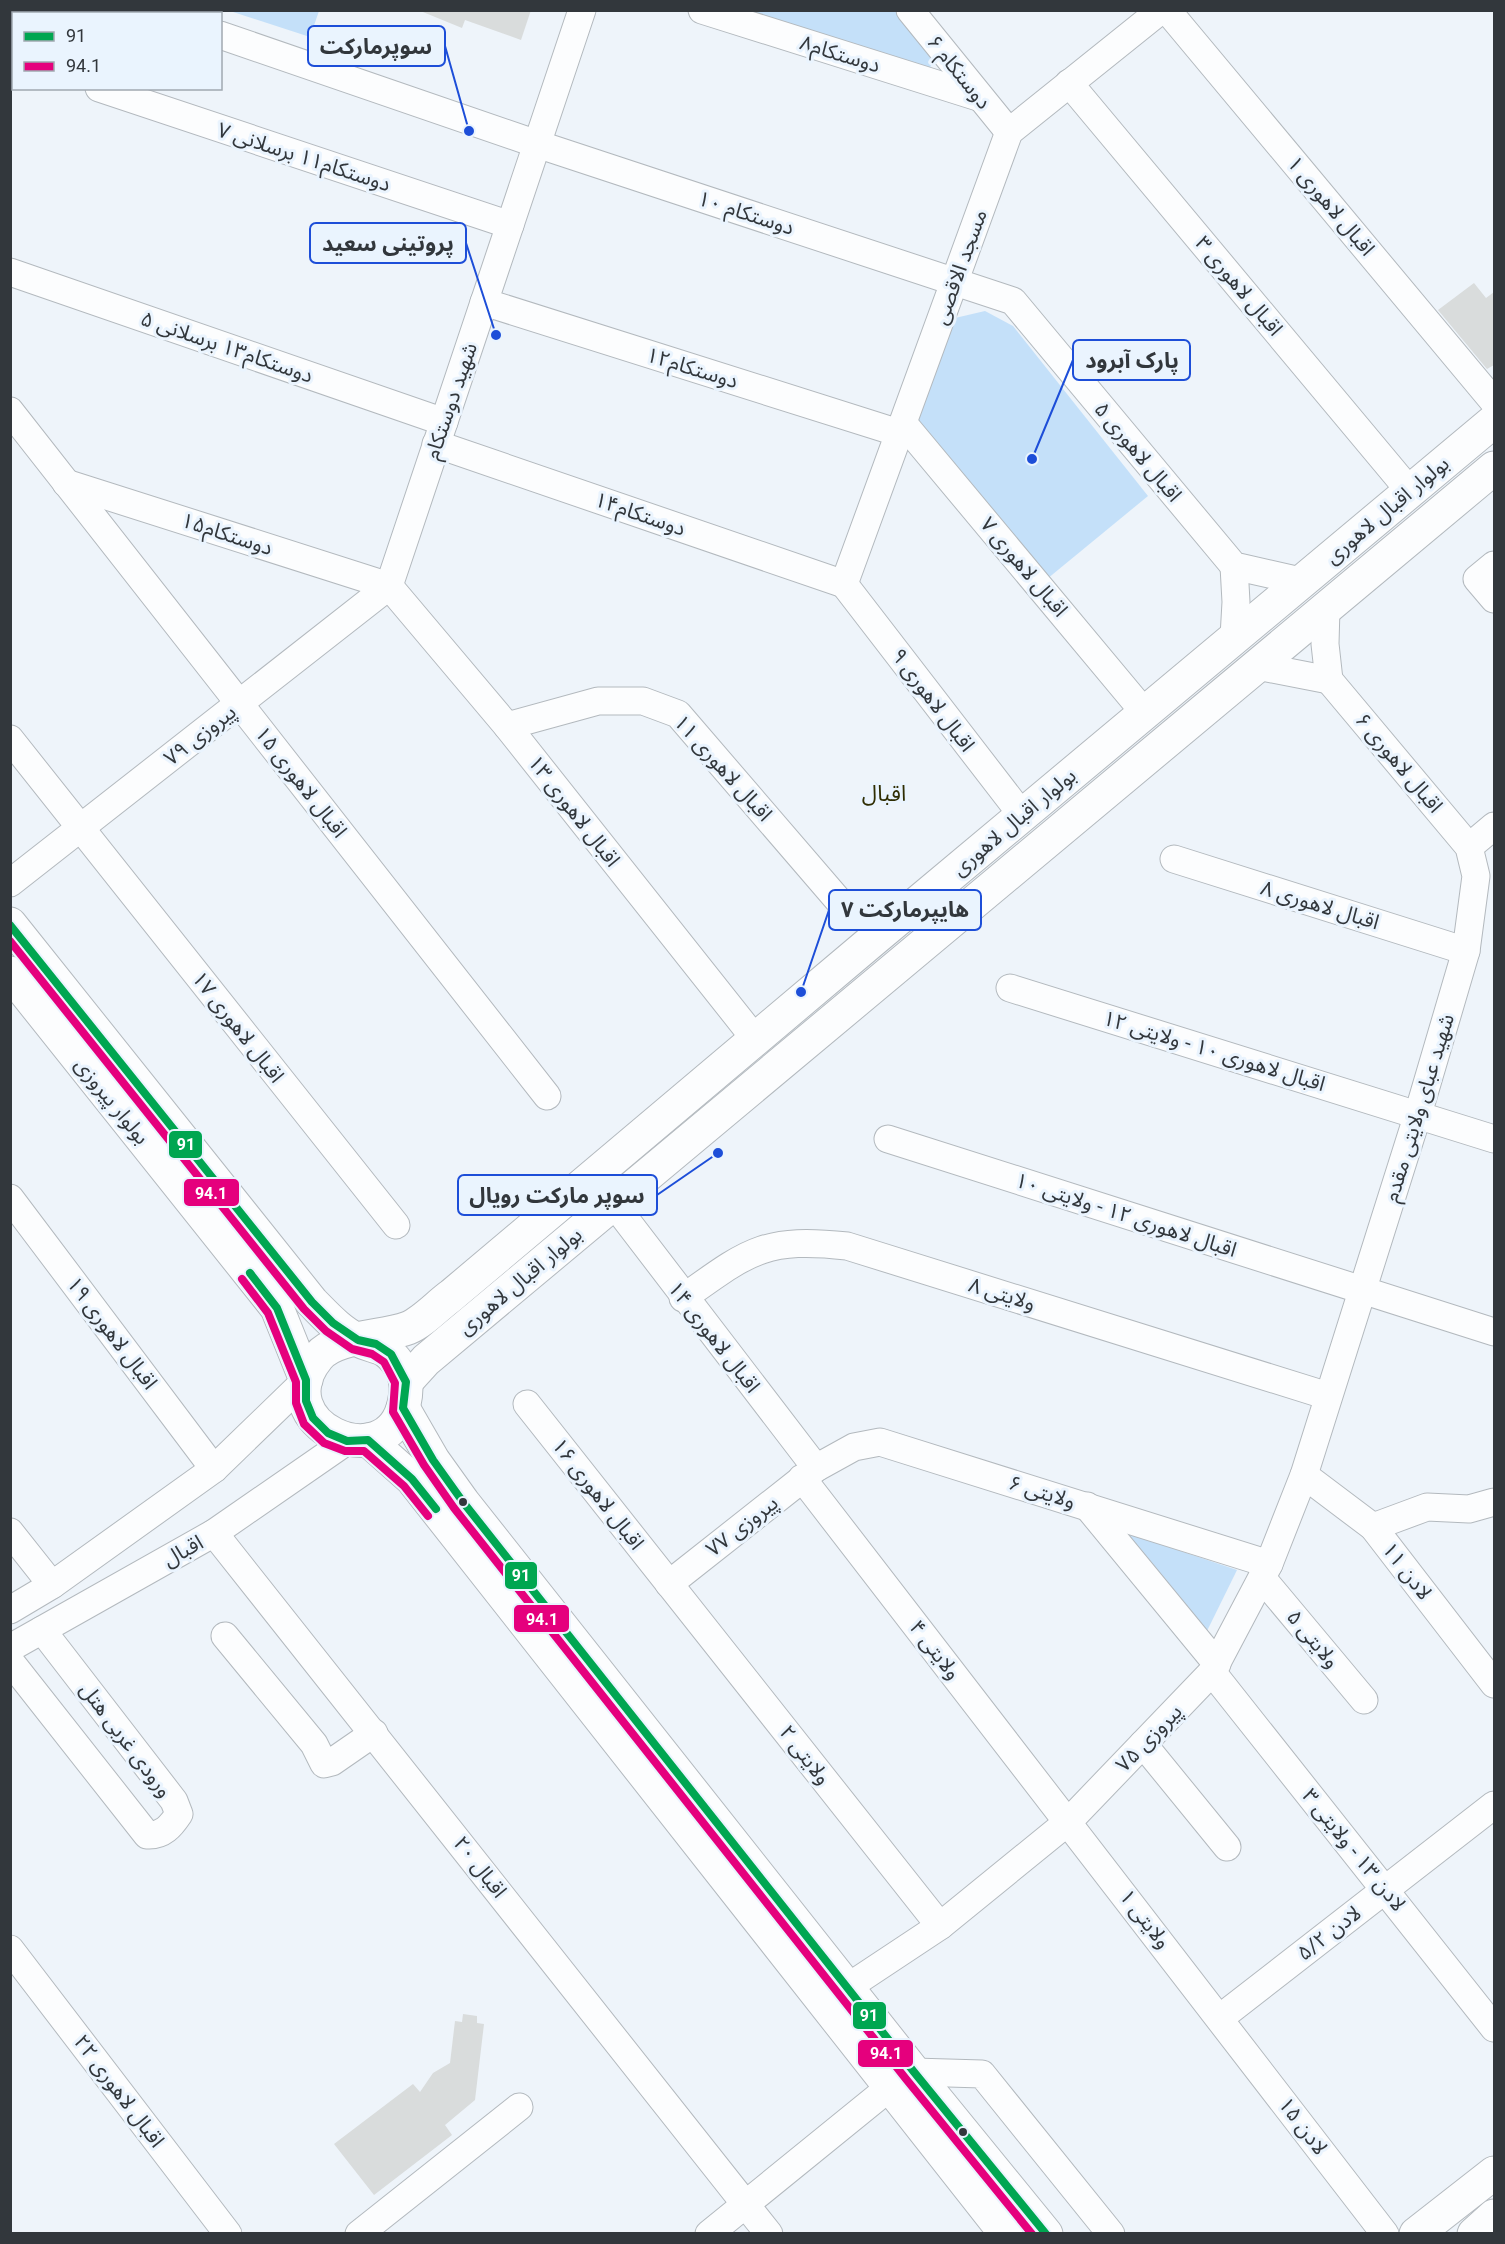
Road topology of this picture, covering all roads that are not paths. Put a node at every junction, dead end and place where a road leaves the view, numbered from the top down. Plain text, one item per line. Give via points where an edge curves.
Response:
1 (582, 10) edge
2 (702, 10) edge
3 (910, 10) edge
4 (1161, 10) edge
5 (1167, 10) edge
6 (222, 36) edge
7 (1069, 82) junction
8 (105, 90) edge
9 (978, 97) junction
10 (1009, 132) junction
11 (537, 144) junction
12 (510, 225) junction
13 (10, 272) edge
14 (954, 282) junction
15 (484, 302) junction
16 (1494, 402) edge
17 (10, 411) edge
18 (1494, 421) edge
19 (901, 428) junction
20 (440, 433) junction
21 (1494, 468) edge
22 (66, 483) junction
23 (1409, 490) junction
24 (1234, 566) junction
25 (1486, 572) edge
26 (1300, 581) junction
27 (844, 584) junction
28 (389, 586) junction
29 (1494, 599) edge
30 (1326, 608) junction
31 (1234, 637) junction
32 (1257, 666) junction
33 (1329, 680) junction
34 (239, 704) junction
35 (1144, 712) junction
36 (507, 726) junction
37 (10, 739) edge
38 (1022, 815) junction
39 (1494, 826) edge
40 (81, 828) junction
41 (1469, 847) junction
42 (1174, 859) dead end
43 (1485, 880) edge
44 (10, 883) edge
45 (838, 900) dead end
46 (10, 924) edge
47 (862, 948) junction
48 (1467, 951) junction
49 (10, 973) edge
50 (886, 975) junction
51 (1010, 988) dead end
52 (756, 1040) junction
53 (547, 1096) dead end
54 (1418, 1114) junction
55 (888, 1139) dead end
56 (1494, 1139) edge
57 (10, 1198) edge
58 (614, 1204) junction
59 (396, 1225) dead end
60 (1364, 1290) junction
61 (683, 1298) junction
62 (1494, 1332) edge
63 (358, 1340) junction
64 (306, 1380) junction
65 (404, 1395) junction
66 (1328, 1396) junction
67 (527, 1404) dead end
68 (358, 1440) junction
69 (214, 1469) junction
70 (809, 1473) junction
71 (1304, 1475) junction
72 (1494, 1502) edge
73 (1087, 1506) junction
74 (1373, 1527) junction
75 (10, 1532) edge
76 (214, 1533) junction
77 (1266, 1571) junction
78 (669, 1584) junction
79 (52, 1585) junction
80 (10, 1610) edge
81 (42, 1630) junction
82 (225, 1636) dead end
83 (10, 1648) edge
84 (10, 1661) edge
85 (1215, 1668) junction
86 (1494, 1684) edge
87 (1364, 1700) dead end
88 (374, 1733) junction
89 (1143, 1744) junction
90 (1494, 1805) edge
91 (1069, 1821) junction
92 (1227, 1847) dead end
93 (1386, 1889) junction
94 (940, 1926) junction
95 (10, 1949) edge
96 (848, 1987) junction
97 (1220, 2018) junction
98 (1494, 2028) edge
99 (902, 2079) junction
100 (519, 2107) dead end
101 (1494, 2173) edge
102 (744, 2203) junction
103 (1494, 2216) edge
104 (374, 2229) edge
105 (228, 2234) edge
106 (709, 2234) edge
107 (769, 2234) edge
108 (1006, 2234) edge
109 (1046, 2234) edge
110 (1111, 2234) edge
111 (1385, 2234) edge
112 (1416, 2234) edge
113 (1474, 2234) edge

1 - 11 street, شهید دوستکام
2 - 9 street, دوستکام۸
3 - 9 street, دوستکام ۶
4 - 7 street
5 - 16 street, اقبال لاهوری ۱
6 - 11 street, دوستکام ۱۰
7 - 10 street
7 - 23 street, اقبال لاهوری ۳
8 - 12 street, دوستکام۱۱ برسلانی ۷
9 - 10 street, دوستکام ۶
10 - 14 street, مسجد الاقصی
11 - 12 street, شهید دوستکام
11 - 14 street, دوستکام ۱۰
12 - 15 street, شهید دوستکام
13 - 20 street, دوستکام۱۳ برسلانی ۵
14 - 19 street, مسجد الاقصی
14 - 24 street, اقبال لاهوری ۵ via 1013,301
15 - 19 street, دوستکام۱۲
15 - 20 street, شهید دوستکام
17 - 22 street, اقبال لاهوری ۱۵
18 - 23 main road, بولوار اقبال لاهوری
19 - 27 street, مسجد الاقصی
19 - 35 street, اقبال لاهوری ۷
20 - 27 street, دوستکام۱۴
20 - 28 street, شهید دوستکام
21 - 30 main road, بولوار اقبال لاهوری
22 - 28 street, دوستکام۱۵
22 - 34 street, اقبال لاهوری ۱۵
23 - 26 main road, بولوار اقبال لاهوری
24 - 26 street
24 - 31 street
25 - 29 street
26 - 31 main road, بولوار اقبال لاهوری
27 - 38 street, اقبال لاهوری ۹
28 - 34 street, پیروزی ۷۹
28 - 36 street, اقبال لاهوری ۱۳
30 - 32 main road, بولوار اقبال لاهوری
30 - 33 street
31 - 35 main road, بولوار اقبال لاهوری
32 - 33 street
32 - 50 main road, بولوار اقبال لاهوری
33 - 41 street, اقبال لاهوری ۶
34 - 40 street, پیروزی ۷۹
34 - 53 street, اقبال لاهوری ۱۵
35 - 38 main road, بولوار اقبال لاهوری
36 - 45 street, اقبال لاهوری ۱۱ via 598,701 643,701 678,714
36 - 52 street, اقبال لاهوری ۱۳
37 - 40 street, اقبال لاهوری ۱۷
38 - 47 main road, بولوار اقبال لاهوری
39 - 41 street
40 - 44 street, پیروزی ۷۹
40 - 59 street, اقبال لاهوری ۱۷
41 - 43 street, شهید عبای ولایتی مقدم
42 - 48 street, اقبال لاهوری ۸
43 - 48 street, شهید عبای ولایتی مقدم
46 - 63 main road, بولوار پیروزی via 312,1302
47 - 50 main road
47 - 52 main road, بولوار اقبال لاهوری
48 - 54 street, شهید عبای ولایتی مقدم
49 - 64 main road, بولوار پیروزی via 277,1308
50 - 58 main road, بولوار اقبال لاهوری
51 - 54 street, اقبال لاهوری ۱۰ - ولایتی ۱۲
52 - 63 main road, بولوار اقبال لاهوری via 409,1328
54 - 56 street, اقبال لاهوری ۱۰ - ولایتی ۱۲
54 - 60 street, شهید عبای ولایتی مقدم
55 - 60 street, اقبال لاهوری ۱۲ - ولایتی ۱۰
57 - 69 street, اقبال لاهوری ۱۹
58 - 61 street, اقبال لاهوری ۱۴
58 - 65 main road, بولوار اقبال لاهوری via 426,1359
60 - 62 street, اقبال لاهوری ۱۲ - ولایتی ۱۰
60 - 66 street, شهید عبای ولایتی مقدم
61 - 66 street, ولایتی ۸ via 739,1257 772,1245 812,1242 847,1246
61 - 70 street, اقبال لاهوری ۱۴
63 - 64 main road via 334,1345 321,1354
63 - 65 main road via 376,1344 391,1354 400,1367
64 - 68 main road via 306,1401 313,1418 328,1433
64 - 69 street
65 - 68 main road via 393,1425
65 - 96 main road via 433,1460 463,1502
66 - 71 street, پیروزی ۷۵
67 - 78 street, اقبال لاهوری ۱۶
68 - 76 street, اقبال
68 - 99 main road via 412,1479
69 - 79 street
70 - 73 street, ولایتی ۶ via 854,1448 880,1442
70 - 78 street, پیروزی ۷۷
70 - 91 street, ولایتی ۴
71 - 74 street, لادن ۱۱
71 - 77 street, پیروزی ۷۵
72 - 74 street via 1469,1509 1427,1507
73 - 77 street, ولایتی ۶
73 - 85 street, لادن ۱۳ - ولایتی ۳
74 - 86 street, لادن ۱۱
75 - 79 street
76 - 81 street, اقبال
76 - 88 street, اقبال ۲۰
77 - 85 street, پیروزی ۷۵
77 - 87 street, ولایتی ۵
78 - 94 street, ولایتی ۲
79 - 80 street
81 - 83 street, اقبال
81 - 84 street, ورودی غربی هتل via 174,1801 179,1814 170,1828 156,1836 147,1835
82 - 88 street via 314,1744 324,1764
85 - 89 street, پیروزی ۷۵
85 - 93 street, لادن ۱۳ - ولایتی ۳
88 - 102 street, اقبال ۲۰
89 - 91 street, پیروزی ۷۵
89 - 92 street
90 - 93 street, لادن ۵/۲
91 - 94 street, پیروزی ۷۵
91 - 97 street, ولایتی ۱
93 - 97 street, لادن ۵/۲
93 - 98 street, لادن ۱۳ - ولایتی ۳
94 - 96 street, پیروزی ۷۵
95 - 105 street, اقبال لاهوری ۲۲
96 - 99 main road
97 - 111 street, لادن ۱۵
99 - 102 street
99 - 108 main road
99 - 109 main road
99 - 110 street via 982,2074
100 - 104 street
101 - 112 main road
102 - 106 street
102 - 107 street, اقبال ۲۰
103 - 113 main road

